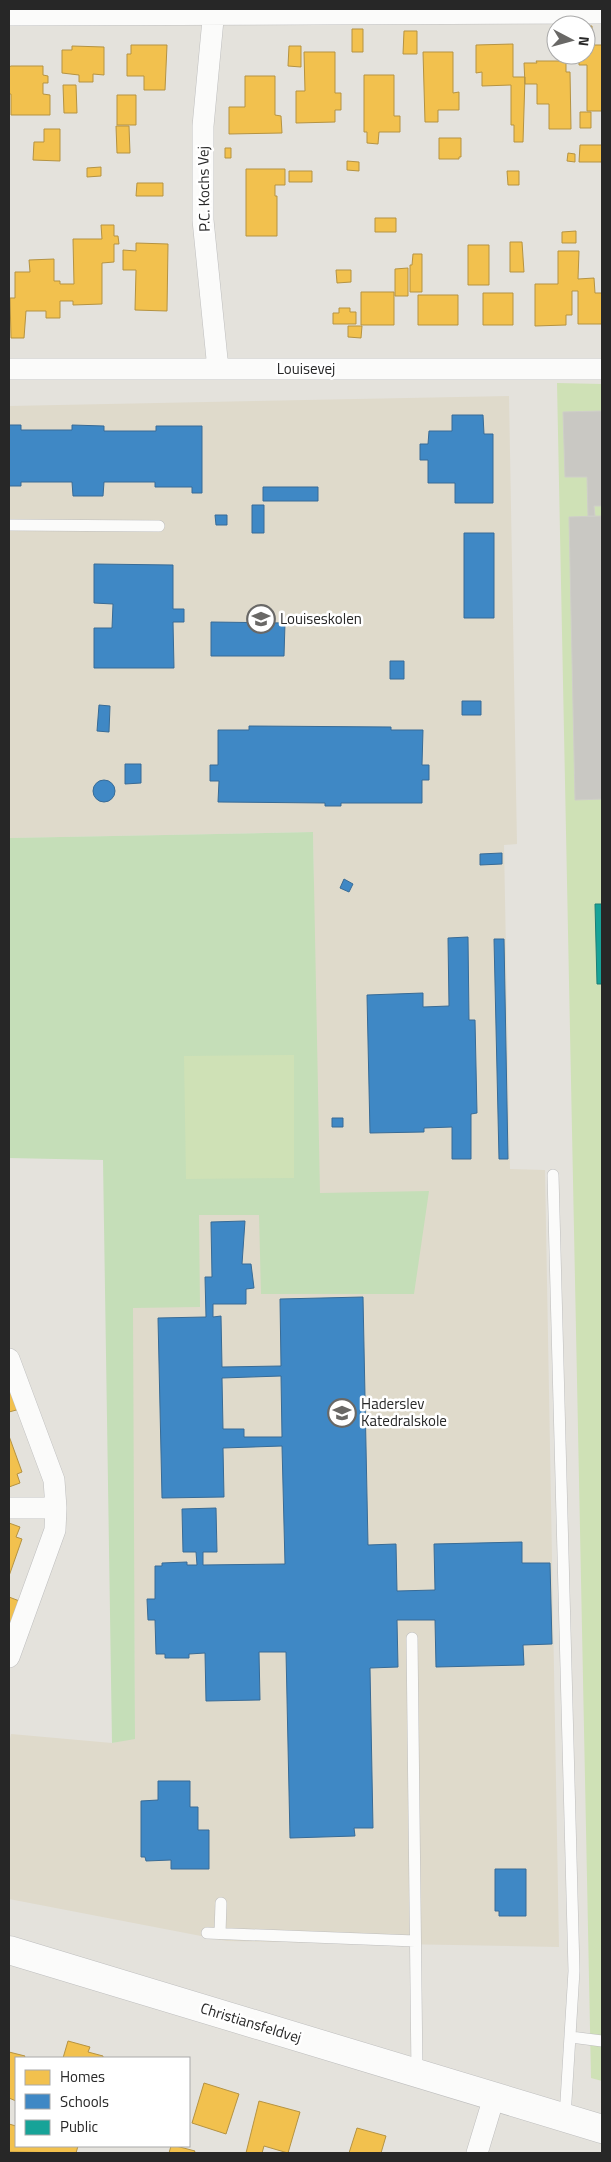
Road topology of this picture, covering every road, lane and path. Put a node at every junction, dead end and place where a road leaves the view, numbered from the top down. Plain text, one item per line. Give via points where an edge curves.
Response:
1 (214, 11) edge
2 (602, 13) edge
3 (9, 15) edge
4 (9, 369) edge
5 (218, 369) junction
6 (602, 369) edge
7 (9, 525) edge
8 (159, 526) dead end
9 (553, 1174) dead end
10 (9, 1359) edge
11 (9, 1508) edge
12 (56, 1508) junction
13 (412, 1638) dead end
14 (9, 1657) edge
15 (221, 1903) dead end
16 (207, 1933) dead end
17 (220, 1933) junction
18 (416, 1941) junction
19 (9, 1950) edge
20 (571, 2037) junction
21 (602, 2041) edge
22 (417, 2074) junction
23 (494, 2097) junction
24 (565, 2118) junction
25 (602, 2129) edge
26 (476, 2153) edge

1 - 2 street
1 - 3 street
1 - 5 street, P.C. Kochs Vej via 203,126 203,211
4 - 5 street, Louisevej
5 - 6 street, Louisevej
7 - 8 lane
9 - 20 lane via 574,1971
10 - 12 street via 54,1480
11 - 12 street
12 - 14 street via 55,1530
13 - 18 lane
15 - 17 lane
16 - 17 lane
17 - 18 lane
18 - 22 lane
19 - 22 street, Christiansfeldvej
20 - 21 lane
20 - 24 lane
22 - 23 street, Christiansfeldvej
23 - 24 street, Christiansfeldvej
23 - 26 street
24 - 25 street, Christiansfeldvej

